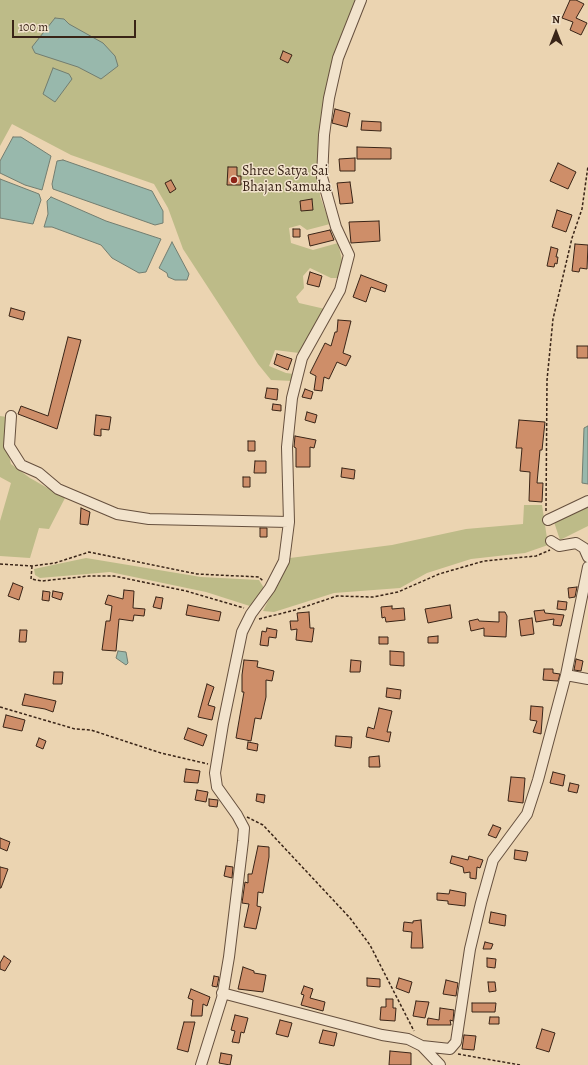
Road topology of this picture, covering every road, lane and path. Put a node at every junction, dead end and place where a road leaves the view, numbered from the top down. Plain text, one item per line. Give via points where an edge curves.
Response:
1 (361, 0) edge
2 (588, 166) edge
3 (11, 416) dead end
4 (588, 501) edge
5 (548, 520) joint
6 (289, 522) junction
7 (551, 540) joint
8 (588, 557) edge
9 (0, 564) edge
10 (32, 566) junction
11 (588, 567) edge
12 (270, 588) junction
13 (252, 613) junction
14 (566, 675) junction
15 (588, 679) edge
16 (0, 707) edge
17 (216, 766) junction
18 (238, 815) junction
19 (222, 993) junction
20 (414, 1031) dead end
21 (422, 1046) junction
22 (450, 1049) junction
23 (200, 1065) edge
24 (440, 1065) edge
25 (520, 1065) edge

1 - 6 street via 338,58 329,98 322,177 336,227 349,255 340,290 302,358 292,398 287,447
2 - 5 path via 582,209 572,238 553,319 547,380 545,507
3 - 6 street via 9,446 21,465 39,473 58,489 117,514 149,518
4 - 5 street
6 - 12 street via 284,561
7 - 8 street via 559,546 576,543 584,548
7 - 13 path via 551,550 536,556 484,561 439,574 398,592 373,597 337,596 258,619
9 - 10 path
10 - 12 path via 55,564 89,552 197,574 259,577
10 - 13 path via 31,579 42,581 114,576 186,591
11 - 14 street
12 - 13 street
13 - 17 street via 242,632
14 - 15 street
14 - 22 street via 527,814 493,860 470,949 456,1042
16 - 17 path
17 - 18 street via 217,787
18 - 19 street via 244,828 242,866
18 - 20 path via 251,817 263,825 350,918 370,945
19 - 21 street via 382,1035 408,1039
19 - 23 street
21 - 22 street
21 - 24 street
22 - 25 path via 458,1054

